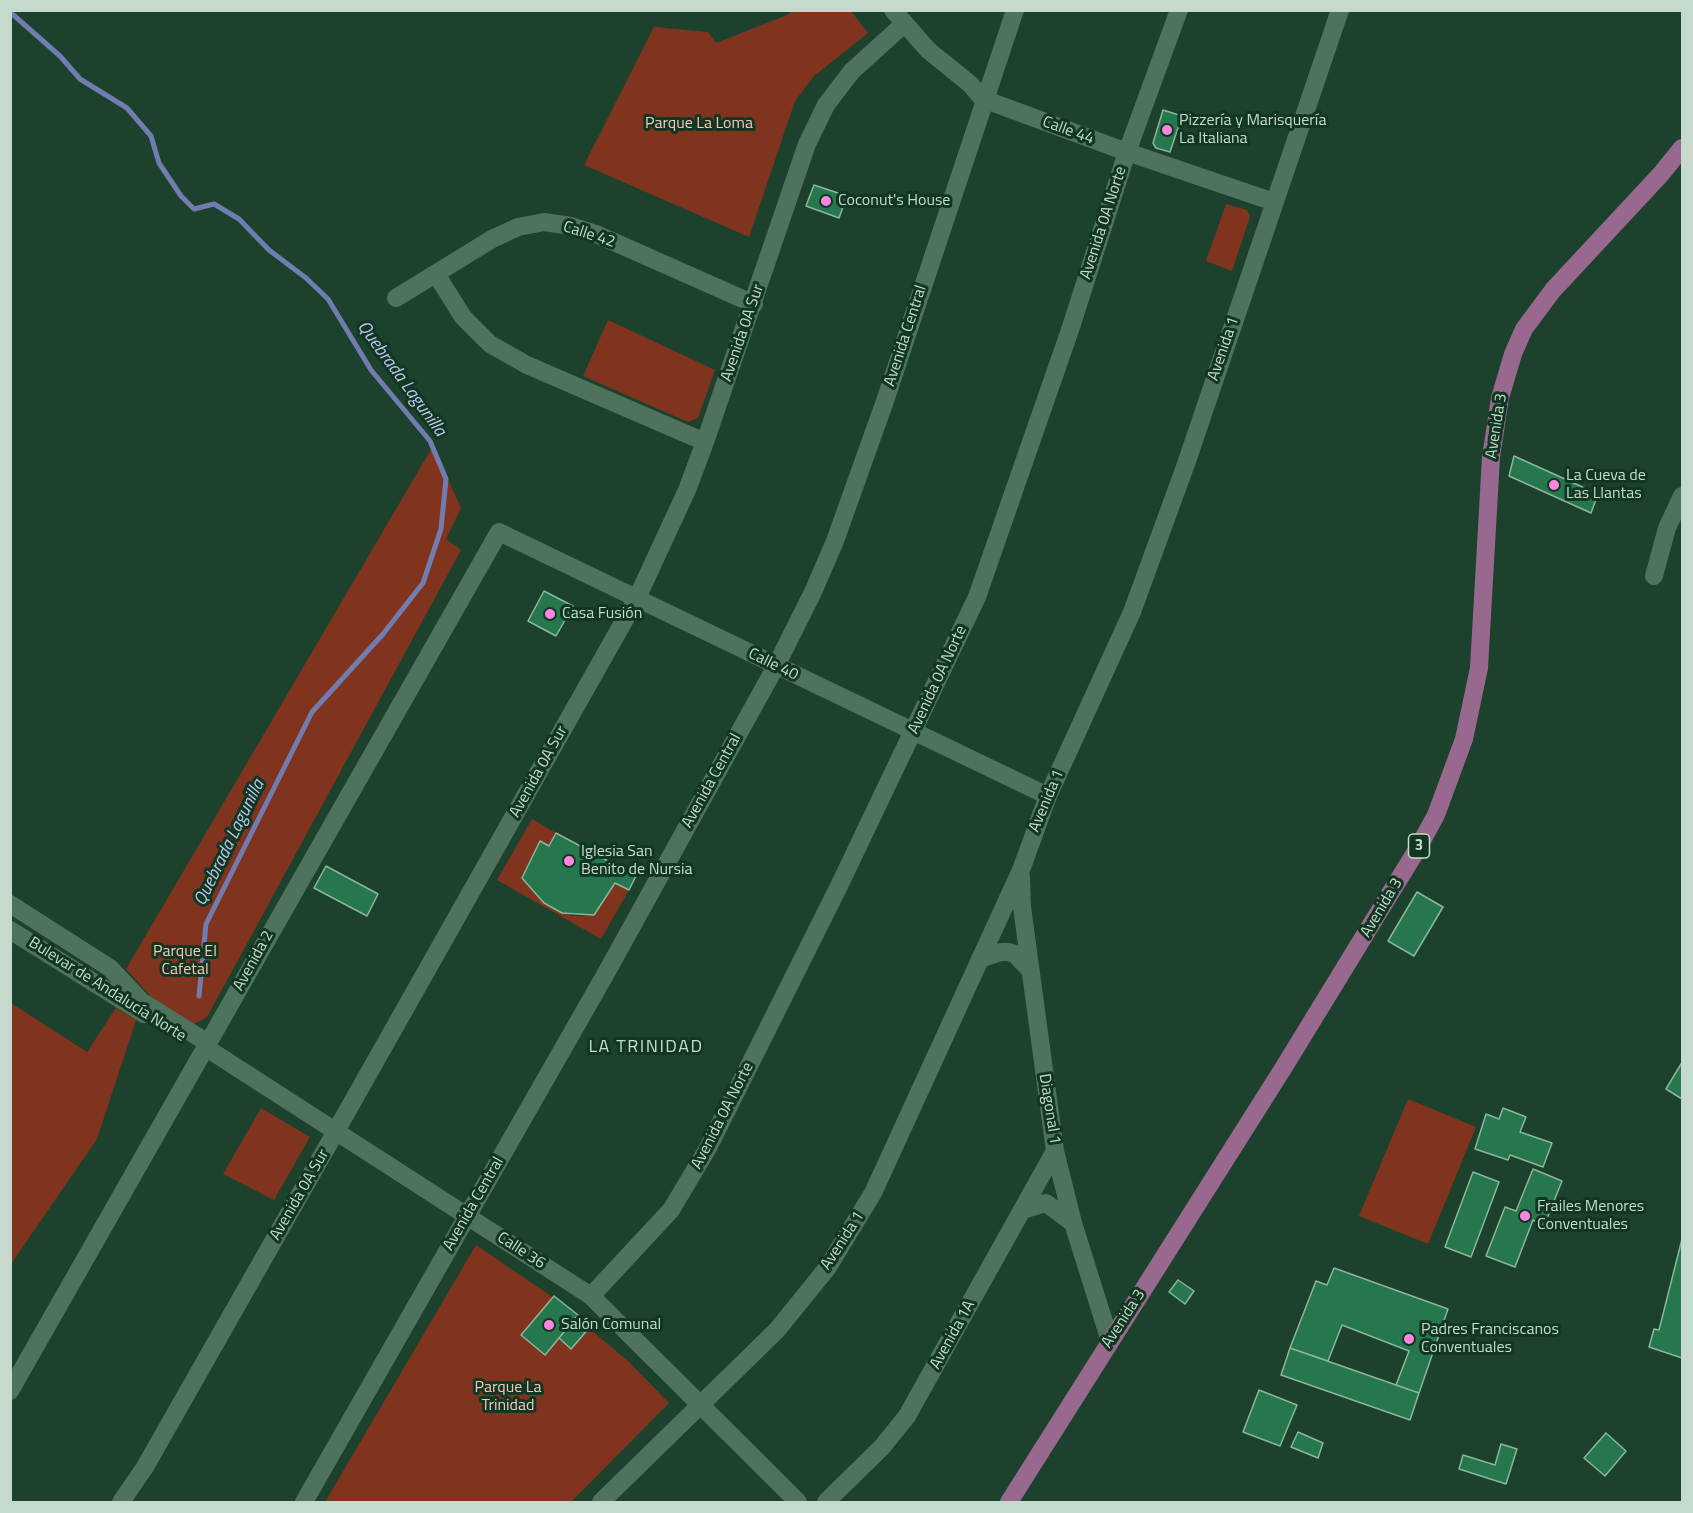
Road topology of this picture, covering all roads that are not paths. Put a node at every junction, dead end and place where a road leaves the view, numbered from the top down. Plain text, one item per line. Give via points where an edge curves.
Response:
1 (1015, 10) edge
2 (1179, 10) edge
3 (1340, 10) edge
4 (899, 17) edge
5 (983, 99) junction
6 (1683, 148) edge
7 (1127, 152) junction
8 (1274, 202) junction
9 (436, 274) junction
10 (396, 298) dead end
11 (754, 304) junction
12 (705, 442) junction
13 (1683, 496) edge
14 (499, 532) joint
15 (1654, 576) dead end
16 (637, 598) junction
17 (776, 666) junction
18 (913, 732) junction
19 (1048, 796) junction
20 (1021, 870) junction
21 (10, 904) edge
22 (10, 930) edge
23 (980, 959) junction
24 (1030, 970) junction
25 (205, 1047) junction
26 (336, 1131) junction
27 (1055, 1151) junction
28 (1023, 1210) junction
29 (468, 1215) junction
30 (1074, 1223) junction
31 (591, 1296) junction
32 (1110, 1341) junction
33 (10, 1391) edge
34 (701, 1404) junction
35 (121, 1503) edge
36 (304, 1503) edge
37 (601, 1503) edge
38 (798, 1503) edge
39 (826, 1503) edge
40 (1009, 1503) edge

1 - 5 street, Avenida Central
2 - 7 street, Avenida 0A Norte
3 - 8 street, Avenida 1
4 - 5 street, Calle 44 via 928,50
4 - 11 street, Avenida 0A Sur via 826,105 807,144
5 - 7 street, Calle 44
5 - 17 street, Avenida Central via 889,390 835,541
6 - 32 main road, Avenida 3 / 3 via 1553,290 1524,329 1513,354 1500,399 1491,457 1479,668 1464,739 1436,815 1284,1067
7 - 8 street, Calle 44
7 - 18 street, Avenida 0A Norte via 989,564
8 - 19 street, Avenida 1 via 1136,603
9 - 10 street, Calle 42
9 - 11 street, Calle 42 via 518,226 544,222 596,234
9 - 12 street via 463,317 490,344 527,365
11 - 12 street, Avenida 0A Sur
12 - 16 street, Avenida 0A Sur
13 - 15 street via 1667,528
14 - 16 street, Calle 40
14 - 25 street, Avenida 2
16 - 17 street, Calle 40
16 - 26 street, Avenida 0A Sur
17 - 18 street, Calle 40
17 - 29 street, Avenida Central
18 - 19 street, Calle 40
18 - 31 street, Avenida 0A Norte via 687,1187 652,1233
19 - 20 street, Avenida 1
20 - 23 street, Avenida 1
20 - 24 street, Diagonal 1
21 - 25 street, Bulevar de Andalucía Norte via 110,968 142,1002
22 - 25 street, Bulevar de Andalucía Norte
23 - 24 street via 1008,952
23 - 34 street, Avenida 1 via 878,1184 842,1246 777,1330
24 - 27 street, Diagonal 1
25 - 26 street, Calle 36
25 - 33 street, Avenida 2
26 - 29 street, Calle 36
26 - 35 street, Avenida 0A Sur
27 - 28 street, Avenida 1A
27 - 30 street, Diagonal 1
28 - 30 street via 1046,1203
28 - 39 street, Avenida 1A via 907,1416
29 - 31 street, Calle 36
29 - 36 street, Avenida Central
30 - 32 street, Diagonal 1
31 - 34 street, Calle 36
32 - 40 main road, Avenida 3 / 3
34 - 37 street, Avenida 1
34 - 38 street, Calle 36

